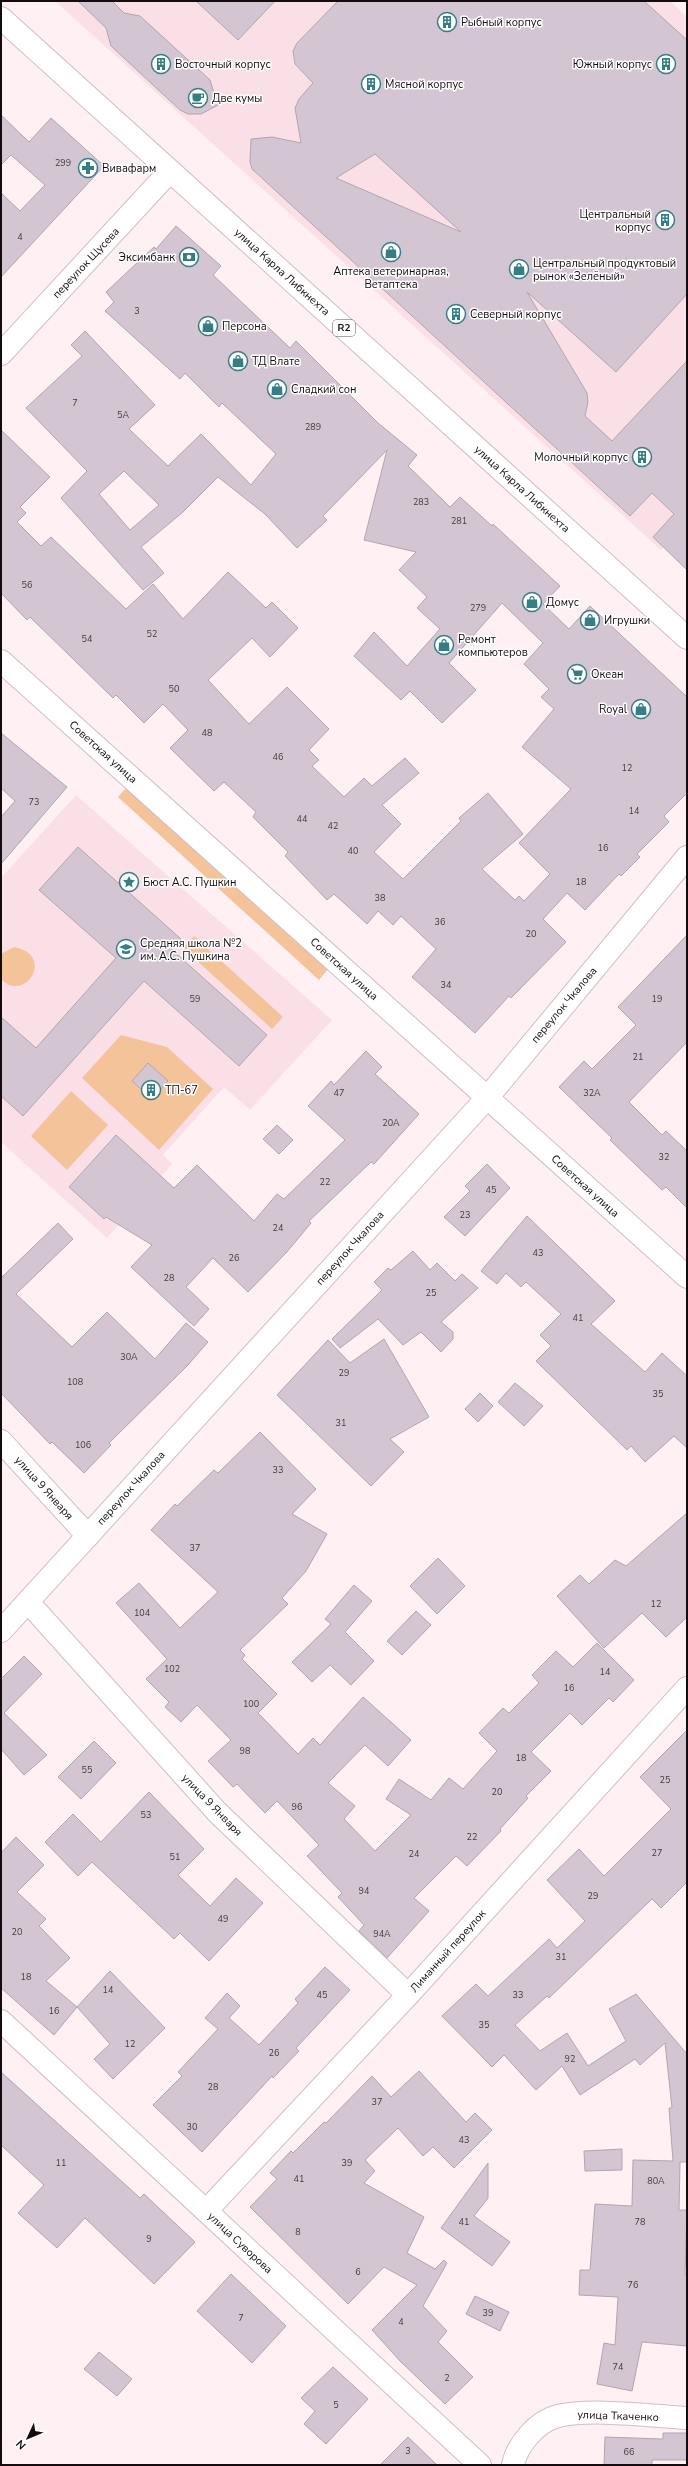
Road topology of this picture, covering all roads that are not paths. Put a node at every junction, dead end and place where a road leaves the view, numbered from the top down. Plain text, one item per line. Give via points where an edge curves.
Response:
1 (1, 18) edge
2 (170, 171) junction
3 (1, 354) edge
4 (687, 638) edge
5 (1, 660) edge
6 (687, 857) edge
7 (487, 1098) junction
8 (687, 1277) edge
9 (1, 1441) edge
10 (88, 1536) junction
11 (28, 1602) junction
12 (1, 1630) edge
13 (687, 1688) edge
14 (408, 1995) junction
15 (1, 2021) edge
16 (206, 2211) junction
17 (687, 2418) edge
18 (514, 2458) edge
19 (480, 2465) edge

1 - 2 street, улица Карла Либкнехта / R2
2 - 3 street, переулок Щусева
2 - 4 street, улица Карла Либкнехта / R2
5 - 7 street, Советская улица
6 - 7 street, переулок Чкалова
7 - 8 street, Советская улица
7 - 10 street, переулок Чкалова
9 - 10 street, улица 9 Января
10 - 11 street, переулок Чкалова
11 - 12 street, переулок Чкалова
11 - 14 street, улица 9 Января via 217,1812
13 - 14 street, Лиманный переулок
14 - 16 street, Лиманный переулок
15 - 16 street, улица Суворова
16 - 19 street, улица Суворова
17 - 18 street, улица Ткаченко via 584,2413 557,2416 536,2428

